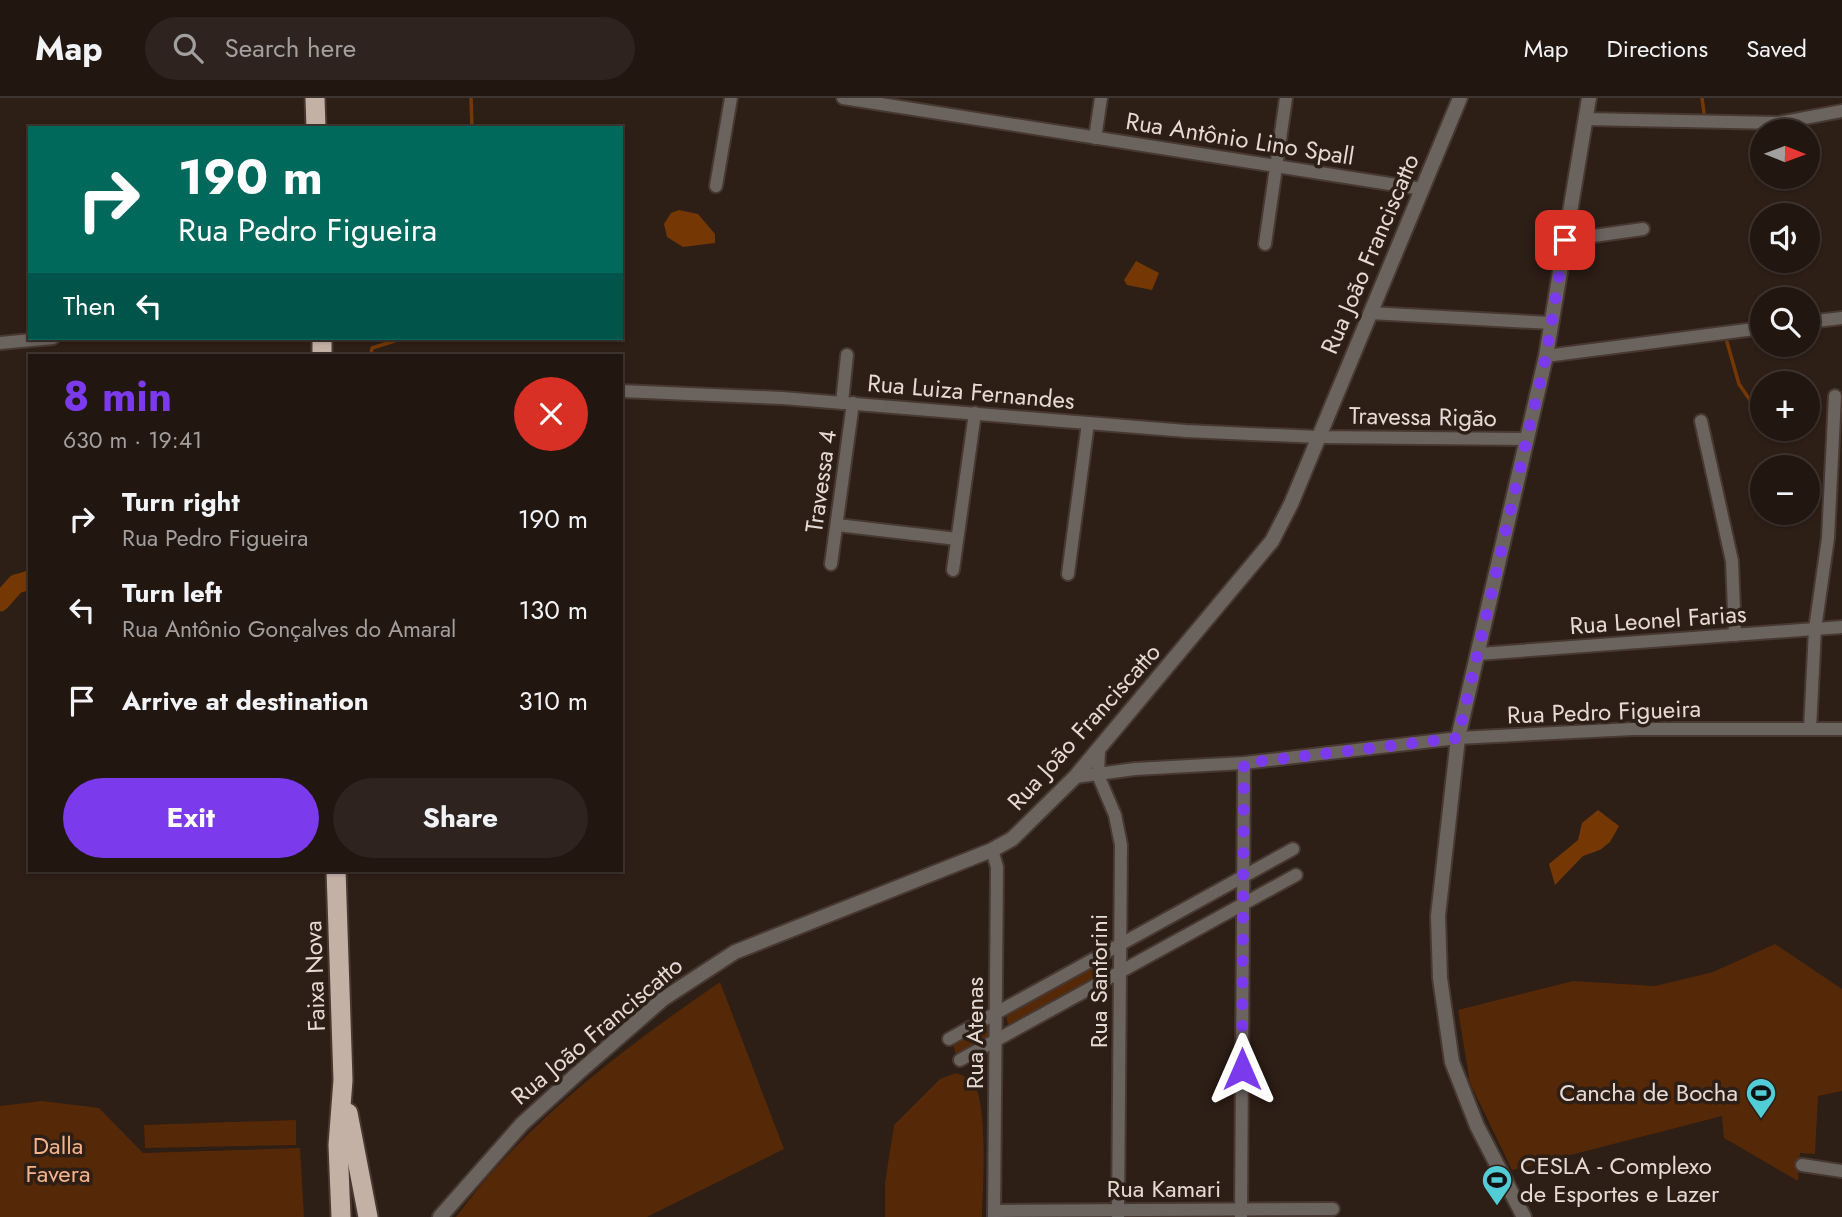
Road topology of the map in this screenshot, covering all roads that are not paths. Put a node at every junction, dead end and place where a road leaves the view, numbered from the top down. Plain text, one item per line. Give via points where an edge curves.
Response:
1 (315, 98) edge
2 (731, 98) edge
3 (843, 98) edge
4 (1101, 98) edge
5 (1286, 98) edge
6 (1460, 98) edge
7 (1589, 98) edge
8 (916, 104) edge
9 (1842, 111) edge
10 (1586, 119) junction
11 (316, 126) edge
12 (1095, 138) junction
13 (1276, 166) junction
14 (716, 186) dead end
15 (1422, 189) junction
16 (1643, 229) dead end
17 (1565, 240) junction
18 (1265, 244) dead end
19 (1370, 313) junction
20 (1842, 318) edge
21 (1820, 321) edge
22 (1551, 323) junction
23 (1750, 330) edge
24 (31, 340) edge
25 (0, 343) edge
26 (846, 355) dead end
27 (1546, 356) junction
28 (623, 391) edge
29 (1835, 396) dead end
30 (848, 403) junction
31 (975, 413) junction
32 (1701, 421) dead end
33 (1088, 422) junction
34 (1318, 437) junction
35 (1526, 439) junction
36 (837, 524) junction
37 (957, 539) junction
38 (831, 565) dead end
39 (953, 570) dead end
40 (1068, 574) dead end
41 (1842, 627) edge
42 (1815, 629) junction
43 (1735, 635) junction
44 (1478, 654) junction
45 (1810, 729) junction
46 (1842, 729) edge
47 (1458, 738) junction
48 (1099, 751) junction
49 (1244, 763) junction
50 (1098, 775) junction
51 (1075, 777) junction
52 (1293, 849) dead end
53 (992, 850) junction
54 (336, 872) edge
55 (1296, 874) dead end
56 (1243, 877) junction
57 (1243, 904) junction
58 (1120, 945) junction
59 (1120, 974) junction
60 (996, 1013) junction
61 (949, 1039) dead end
62 (996, 1041) junction
63 (960, 1060) dead end
64 (343, 1080) junction
65 (1802, 1165) dead end
66 (1842, 1171) edge
67 (1333, 1209) dead end
68 (1241, 1213) edge
69 (994, 1214) edge
70 (1118, 1214) edge
71 (368, 1215) edge
72 (341, 1217) edge
73 (440, 1217) edge
74 (1524, 1217) edge

1 - 11 highway
2 - 14 street
3 - 8 street, Rua Antônio Lino Spall
4 - 12 street
5 - 13 street
6 - 15 street, Rua João Franciscatto
7 - 10 street
8 - 12 street, Rua Antônio Lino Spall
9 - 10 street via 1778,123
10 - 17 street
12 - 13 street, Rua Antônio Lino Spall
13 - 15 street, Rua Antônio Lino Spall
13 - 18 street
15 - 19 street, Rua João Franciscatto
16 - 17 street
17 - 22 street
19 - 22 street
19 - 34 street, Rua João Franciscatto
20 - 21 street
22 - 27 street
23 - 27 street
24 - 25 street
26 - 30 street, Travessa 4
27 - 35 street
28 - 30 street, Rua Luiza Fernandes
29 - 42 street via 1828,538
30 - 31 street, Rua Luiza Fernandes
30 - 36 street, Travessa 4
31 - 33 street, Rua Luiza Fernandes
31 - 37 street
32 - 43 street via 1732,561
33 - 34 street, Rua Luiza Fernandes
33 - 40 street
34 - 35 street, Travessa Rigão
34 - 48 street, Rua João Franciscatto via 1272,541
35 - 44 street
36 - 37 street
36 - 38 street, Travessa 4
37 - 39 street
41 - 42 street, Rua Leonel Farias
42 - 43 street, Rua Leonel Farias
42 - 45 street
43 - 44 street, Rua Leonel Farias
44 - 47 street
45 - 46 street, Rua Pedro Figueira
45 - 47 street, Rua Pedro Figueira via 1633,729
47 - 49 street, Rua Pedro Figueira
47 - 74 street via 1438,916 1440,978 1452,1062 1477,1126
48 - 50 street, Rua Santorini
48 - 51 street, Rua João Franciscatto
49 - 50 street, Rua Pedro Figueira
49 - 56 street
50 - 51 street, Rua Pedro Figueira
50 - 58 street, Rua Santorini via 1120,830
51 - 53 street, Rua João Franciscatto via 1012,839
52 - 56 street
53 - 60 street, Rua Atenas via 997,867
53 - 73 street, Rua João Franciscatto via 735,952 696,975 522,1124
54 - 64 highway, Faixa Nova
55 - 57 street
56 - 57 street
56 - 58 street
57 - 59 street
57 - 68 street
58 - 59 street, Rua Santorini
58 - 60 street
59 - 62 street
59 - 70 street, Rua Santorini
60 - 61 street
60 - 62 street, Rua Atenas
62 - 63 street
62 - 69 street, Rua Atenas
64 - 71 highway, Faixa Nova
64 - 72 highway, Faixa Nova via 338,1145
65 - 66 street
67 - 68 street, Rua Kamari
68 - 70 street, Rua Kamari
69 - 70 street, Rua Kamari

